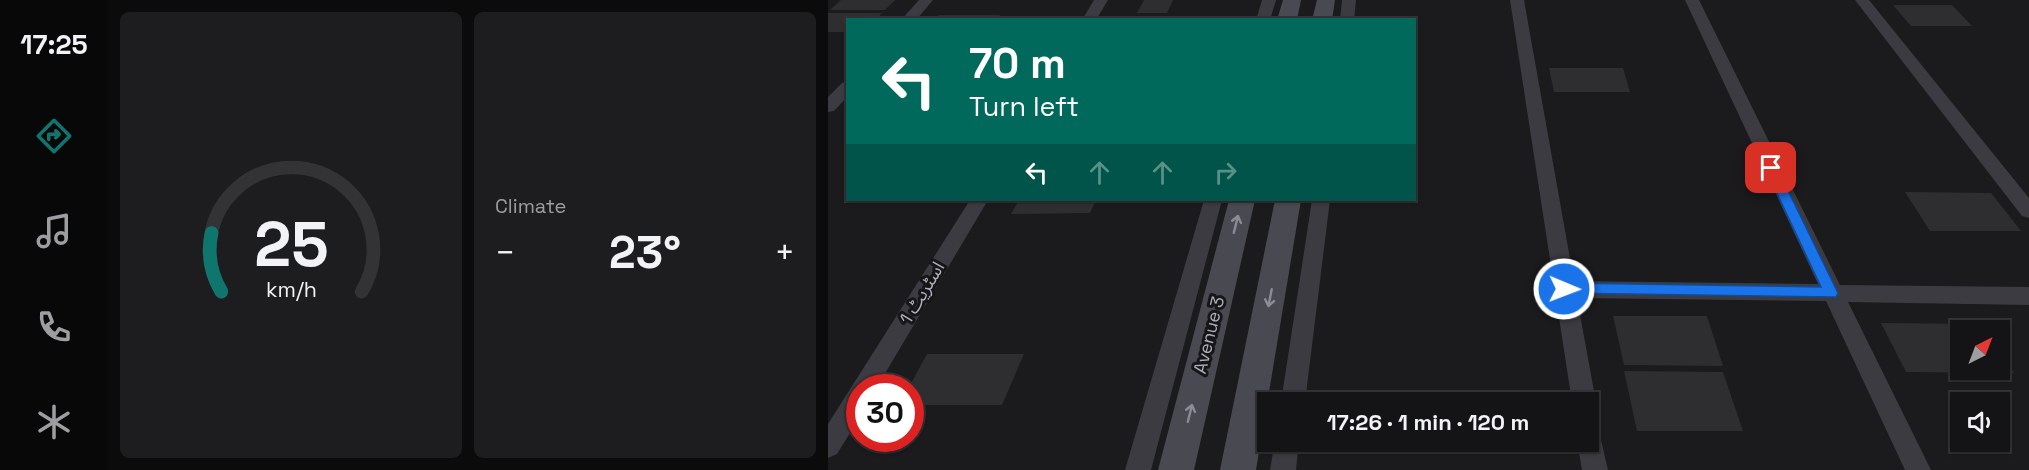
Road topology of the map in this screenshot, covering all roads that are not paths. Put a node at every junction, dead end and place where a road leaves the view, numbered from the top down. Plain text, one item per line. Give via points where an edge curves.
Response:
1 (926, 0) edge
2 (1101, 0) edge
3 (1269, 0) edge
4 (1292, 0) edge
5 (1326, 0) edge
6 (1349, 0) edge
7 (1518, 0) edge
8 (1692, 0) edge
9 (1862, 0) edge
10 (910, 18) edge
11 (1090, 18) edge
12 (1264, 18) edge
13 (1288, 18) edge
14 (1322, 18) edge
15 (1347, 18) edge
16 (846, 88) edge
17 (828, 107) edge
18 (978, 201) edge
19 (1213, 201) edge
20 (1242, 201) edge
21 (1288, 201) edge
22 (1321, 201) edge
23 (2029, 211) edge
24 (1564, 289) junction
25 (1831, 293) junction
26 (2029, 296) edge
27 (872, 374) edge
28 (1294, 392) edge
29 (1582, 392) edge
30 (846, 417) edge
31 (828, 446) edge
32 (1285, 452) edge
33 (1592, 452) edge
34 (1138, 470) edge
35 (1176, 470) edge
36 (1238, 470) edge
37 (1283, 470) edge
38 (1595, 470) edge
39 (1918, 470) edge

1 - 10 street
2 - 11 street
3 - 12 street
4 - 13 main road
5 - 14 main road
6 - 15 street
7 - 24 street
8 - 25 street
9 - 23 street
16 - 17 street
18 - 27 street, اسٹریٹ 1
19 - 34 street
35 -> 20 main road, Avenue 3
21 -> 36 main road
22 - 28 street
24 - 25 street
24 - 29 street
25 - 26 street
25 - 39 street
30 - 31 street
32 - 37 street
33 - 38 street

